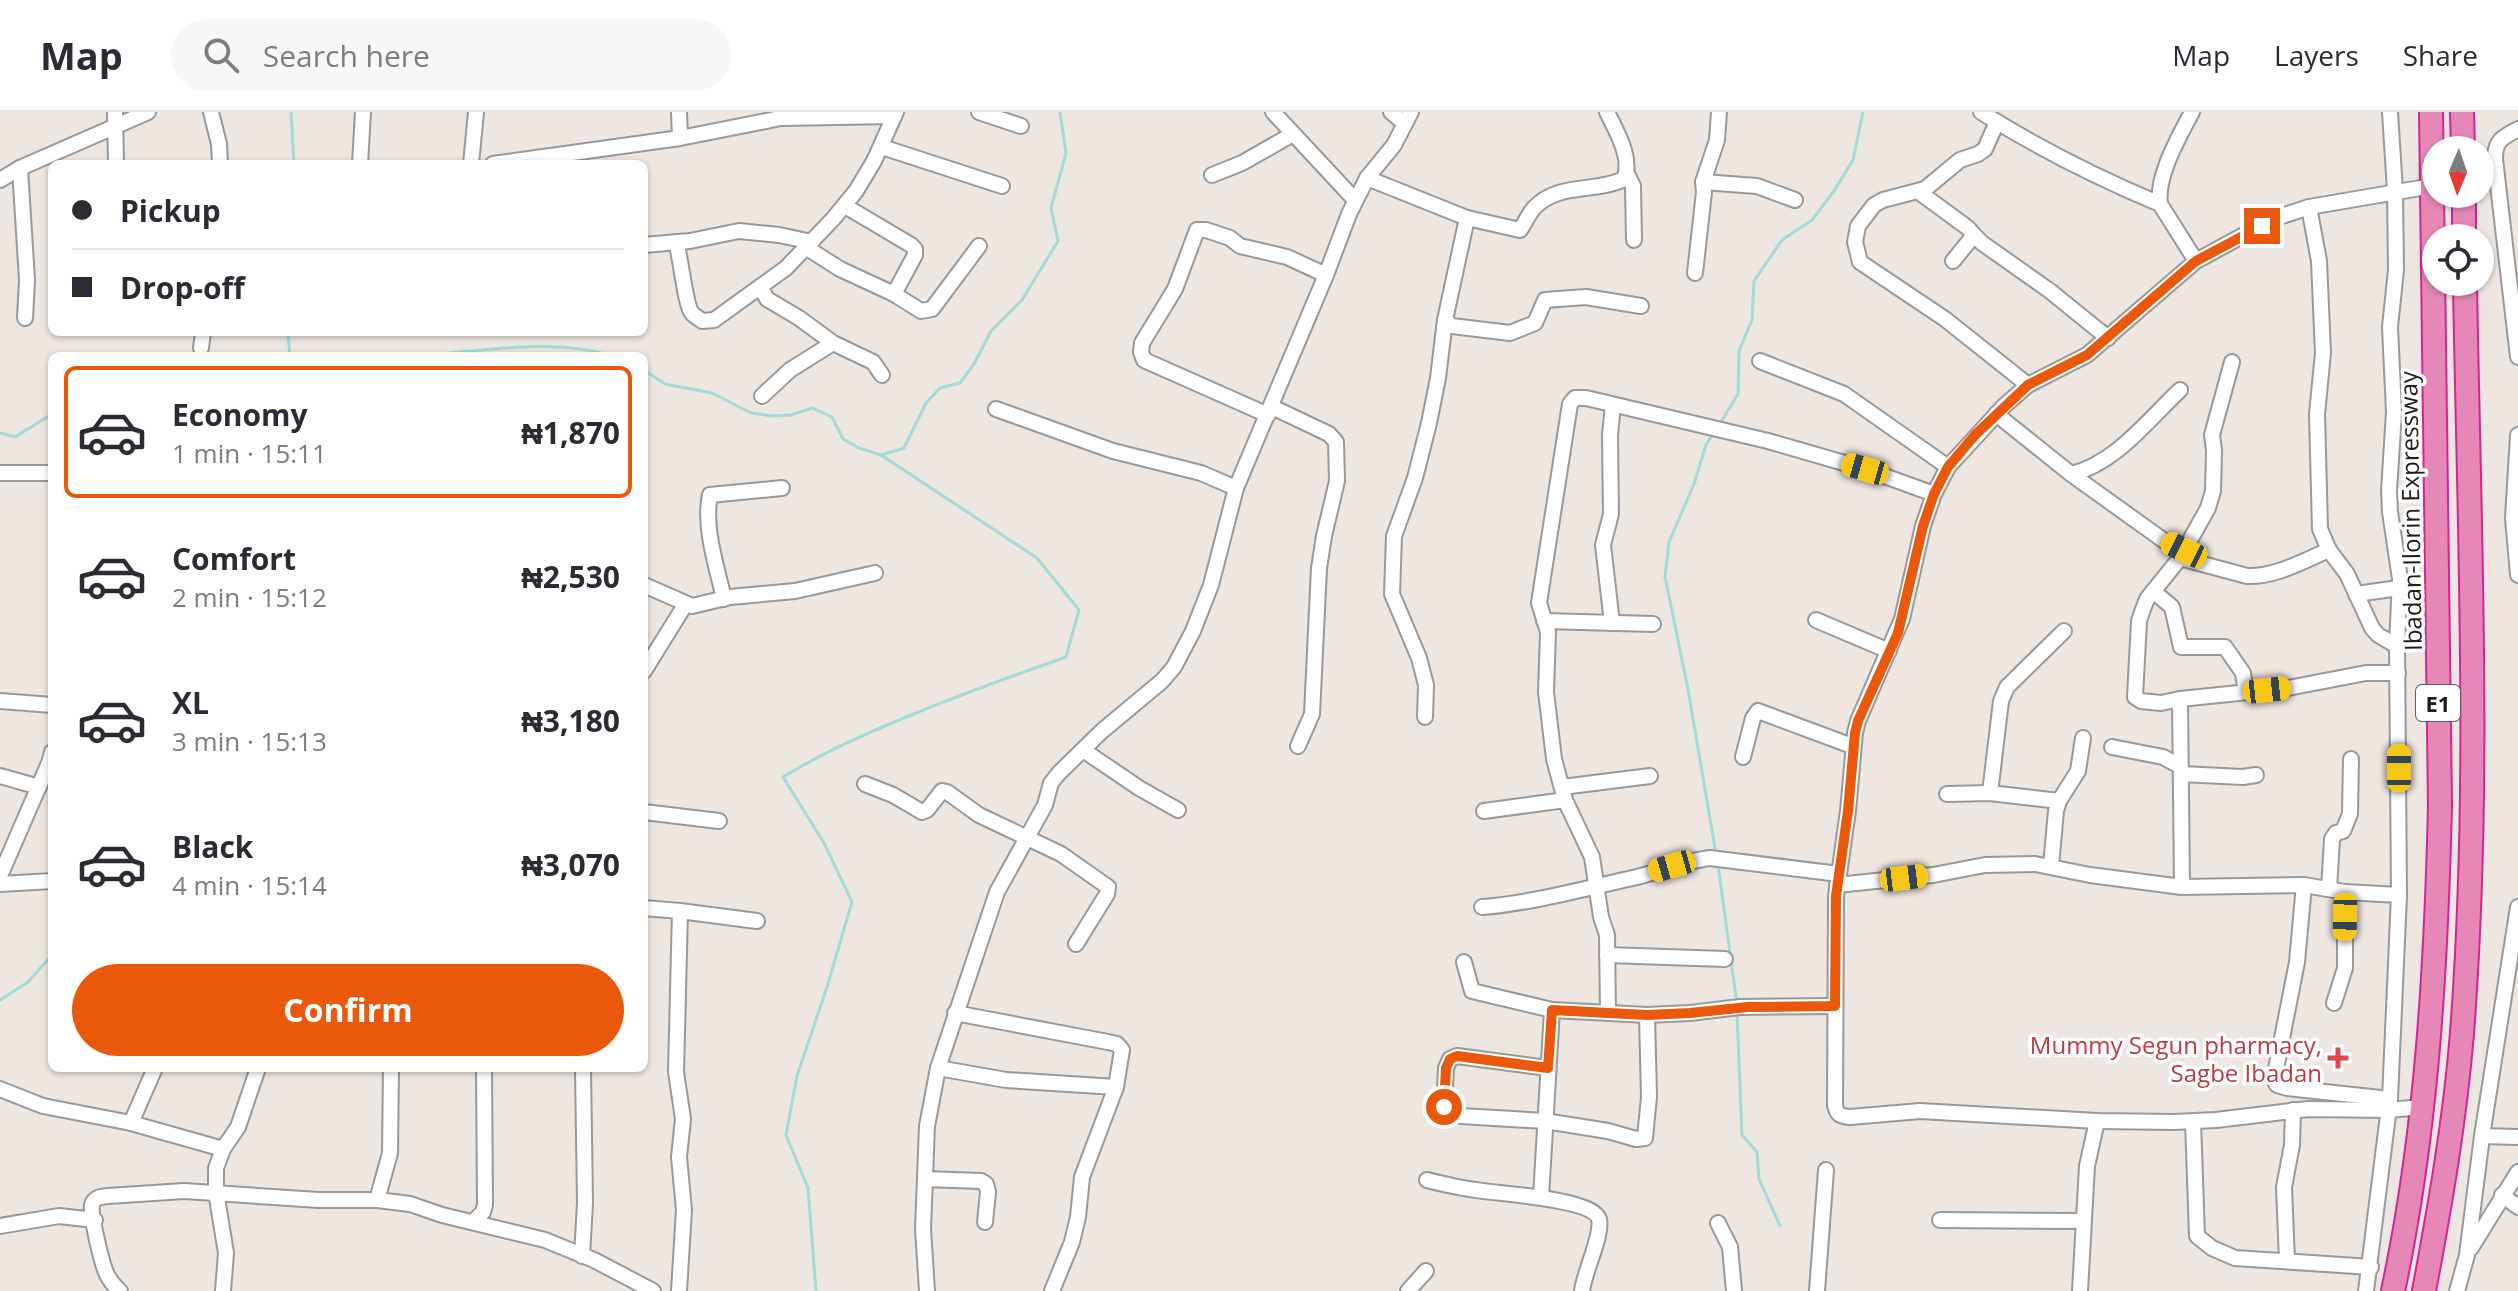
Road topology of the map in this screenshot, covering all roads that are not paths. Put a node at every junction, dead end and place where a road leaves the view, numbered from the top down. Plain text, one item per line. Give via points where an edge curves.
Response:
1 (148, 112) edge
2 (211, 112) edge
3 (363, 112) edge
4 (476, 112) edge
5 (679, 112) edge
6 (979, 112) edge
7 (1273, 112) edge
8 (1391, 112) edge
9 (1607, 112) edge
10 (1719, 112) edge
11 (1981, 112) edge
12 (2390, 112) edge
13 (2431, 112) edge
14 (2462, 112) edge
15 (2189, 113) edge
16 (895, 114) edge
17 (781, 115) edge
18 (1408, 118) edge
19 (115, 119) edge
20 (1997, 122) junction
21 (1021, 126) dead end
22 (2518, 129) edge
23 (1293, 134) junction
24 (2431, 136) edge
25 (2463, 136) edge
26 (680, 138) junction
27 (882, 147) junction
28 (116, 160) edge
29 (220, 160) edge
30 (360, 160) edge
31 (471, 160) edge
32 (522, 160) edge
33 (20, 168) junction
34 (1627, 174) junction
35 (1212, 175) dead end
36 (1367, 178) junction
37 (0, 180) edge
38 (1703, 182) junction
39 (1002, 186) dead end
40 (2422, 187) edge
41 (2395, 191) junction
42 (1919, 192) junction
43 (1355, 200) junction
44 (1795, 200) dead end
45 (2160, 204) junction
46 (845, 206) junction
47 (2309, 207) junction
48 (2432, 208) edge
49 (1467, 218) junction
50 (1974, 235) junction
51 (1634, 240) dead end
52 (676, 242) junction
53 (648, 245) edge
54 (810, 245) junction
55 (979, 246) dead end
56 (1953, 261) dead end
57 (2196, 261) junction
58 (1695, 273) dead end
59 (1326, 275) junction
60 (2514, 285) edge
61 (761, 288) junction
62 (894, 294) junction
63 (2465, 296) edge
64 (1641, 306) dead end
65 (25, 318) dead end
66 (1445, 320) junction
67 (202, 336) edge
68 (2108, 338) junction
69 (833, 343) junction
70 (201, 348) dead end
71 (2518, 357) edge
72 (1760, 361) dead end
73 (2232, 362) dead end
74 (882, 375) dead end
75 (2028, 385) junction
76 (2180, 390) dead end
77 (762, 396) dead end
78 (1613, 405) junction
79 (996, 409) dead end
80 (1270, 411) junction
81 (1996, 414) junction
82 (2518, 435) edge
83 (1948, 467) junction
84 (0, 473) edge
85 (48, 473) edge
86 (2071, 474) junction
87 (782, 488) dead end
88 (1236, 488) junction
89 (1934, 494) junction
90 (2329, 550) junction
91 (2182, 554) junction
92 (875, 573) dead end
93 (2518, 574) edge
94 (648, 587) edge
95 (2399, 588) junction
96 (2153, 591) junction
97 (2356, 594) junction
98 (724, 599) junction
99 (685, 605) junction
100 (1816, 620) dead end
101 (1544, 621) junction
102 (1612, 623) junction
103 (1653, 624) dead end
104 (2064, 631) dead end
105 (2397, 646) junction
106 (1889, 651) junction
107 (648, 665) edge
108 (2398, 673) junction
109 (2246, 692) junction
110 (2180, 699) junction
111 (0, 701) edge
112 (48, 705) edge
113 (1425, 717) dead end
114 (2083, 738) dead end
115 (1298, 746) dead end
116 (1852, 746) junction
117 (2112, 747) dead end
118 (1083, 750) junction
119 (1743, 757) dead end
120 (2351, 759) dead end
121 (2180, 770) junction
122 (2256, 775) dead end
123 (0, 776) edge
124 (1650, 776) dead end
125 (44, 784) edge
126 (865, 784) dead end
127 (1564, 793) junction
128 (1990, 793) junction
129 (1947, 794) dead end
130 (2059, 801) junction
131 (1178, 810) dead end
132 (1484, 811) dead end
133 (648, 812) edge
134 (719, 821) dead end
135 (1026, 838) junction
136 (2051, 866) junction
137 (0, 876) edge
138 (1838, 879) junction
139 (48, 881) edge
140 (0, 884) edge
141 (1598, 884) junction
142 (2304, 885) junction
143 (2182, 887) junction
144 (2329, 889) junction
145 (2345, 892) junction
146 (2399, 895) junction
147 (1482, 907) dead end
148 (2518, 907) edge
149 (648, 908) edge
150 (680, 911) junction
151 (757, 921) dead end
152 (1076, 944) dead end
153 (1607, 955) junction
154 (1725, 959) dead end
155 (1464, 962) dead end
156 (2334, 1003) dead end
157 (1835, 1006) junction
158 (1552, 1010) junction
159 (955, 1013) junction
160 (1608, 1013) junction
161 (1647, 1015) junction
162 (938, 1068) junction
163 (1548, 1068) junction
164 (153, 1072) edge
165 (257, 1072) edge
166 (391, 1072) edge
167 (484, 1072) edge
168 (583, 1072) edge
169 (1116, 1087) junction
170 (0, 1089) edge
171 (2389, 1105) junction
172 (2422, 1107) junction
173 (2293, 1110) junction
174 (1545, 1121) junction
175 (2097, 1121) junction
176 (2193, 1121) junction
177 (131, 1123) junction
178 (2482, 1136) junction
179 (2518, 1137) edge
180 (223, 1149) junction
181 (1826, 1170) dead end
182 (2518, 1172) edge
183 (925, 1179) junction
184 (1427, 1180) dead end
185 (216, 1192) junction
186 (2502, 1195) junction
187 (1541, 1197) junction
188 (377, 1200) junction
189 (2518, 1207) edge
190 (95, 1220) junction
191 (1940, 1220) dead end
192 (474, 1221) junction
193 (2083, 1221) junction
194 (985, 1222) dead end
195 (1718, 1223) dead end
196 (0, 1226) edge
197 (2467, 1255) junction
198 (582, 1256) junction
199 (2287, 1261) junction
200 (2371, 1267) junction
201 (1426, 1271) dead end
202 (120, 1291) edge
203 (223, 1291) edge
204 (653, 1291) edge
205 (679, 1291) edge
206 (927, 1291) edge
207 (1052, 1291) edge
208 (1408, 1291) edge
209 (1582, 1291) edge
210 (1734, 1291) edge
211 (1817, 1291) edge
212 (2080, 1291) edge
213 (2366, 1291) edge
214 (2393, 1291) edge
215 (2424, 1291) edge
216 (2457, 1291) edge

1 - 19 street
2 - 29 street
3 - 30 street
4 - 31 street
5 - 26 street
6 - 21 street
7 - 23 street
8 - 18 street
9 - 34 street via 1624,151
10 - 38 street via 1717,140
11 - 20 street
12 - 41 street
13 - 24 highway, Ibadan-Ilorin Expressway / E1
14 - 25 highway
15 - 45 street via 2161,180
16 - 17 street
16 - 27 street
17 - 26 street
18 - 36 street
19 - 28 street
19 - 33 street
20 - 42 street via 1985,149 1960,160
20 - 45 street via 2059,158
22 - 60 street via 2495,147
23 - 35 street
23 - 43 street
26 - 32 street
27 - 39 street
27 - 46 street
33 - 37 street
33 - 65 street
34 - 49 street via 1618,182 1548,198 1531,211 1520,230
34 - 51 street via 1633,186
36 - 43 street
36 - 49 street
38 - 44 street via 1744,184
38 - 58 street
40 - 41 street
41 - 47 street
41 - 95 street via 2389,491
42 - 50 street
42 - 75 street via 1874,205 1858,226 1860,262 1945,319
43 - 59 street
45 - 57 street
46 - 54 street
46 - 62 street via 915,249
47 - 57 street
47 - 90 street via 2321,307 2320,529
48 - 172 highway, Ibadan-Ilorin Expressway / E1 via 2440,806
49 - 66 street
50 - 56 street
50 - 68 street
52 - 53 street
52 - 54 street via 739,231
52 - 61 street via 688,304 702,321 714,320
54 - 61 street
54 - 62 street via 840,269
55 - 62 street via 932,309 921,311
57 - 68 street
59 - 80 street
59 - 80 street via 1287,257 1197,230 1175,289 1142,343 1144,360
60 - 71 street
61 - 69 street via 767,299
63 - 215 highway, E1 via 2472,787 2468,932 2456,1092
64 - 66 street via 1586,297 1545,300 1535,323 1510,333 1452,326
66 - 113 street via 1429,423 1394,536 1392,594 1419,658 1426,685
67 - 70 street
68 - 75 street via 2087,355
69 - 74 street via 873,362
69 - 77 street via 790,370
72 - 83 street via 1844,394
73 - 91 street via 2212,435 2213,491
75 - 81 street
76 - 86 street via 2117,450
78 - 89 street via 1768,441
78 - 101 street via 1575,398 1567,412 1539,592
78 - 102 street via 1611,514 1603,545
79 - 88 street
80 - 88 street
80 - 115 street via 1329,434 1336,442 1337,481 1319,568 1312,714
81 - 83 street
81 - 86 street
82 - 93 street via 2513,518
83 - 89 street
84 - 85 street
86 - 91 street
87 - 98 street via 710,495
88 - 118 street via 1211,585 1174,667
89 - 106 street
90 - 91 street via 2258,576
90 - 97 street
91 - 96 street
92 - 98 street via 795,591
94 - 99 street
95 - 97 street
95 - 105 street
96 - 109 street via 2172,607 2181,647 2225,647 2243,673
96 - 110 street via 2139,621 2135,697 2161,703
97 - 105 street via 2372,628
98 - 99 street
99 - 107 street
100 - 106 street
101 - 102 street
101 - 127 street via 1548,714
102 - 103 street
104 - 128 street via 2007,687
105 - 108 street
106 - 116 street
108 - 109 street
108 - 146 street
109 - 110 street
110 - 121 street
111 - 112 street
114 - 130 street via 2078,771
116 - 119 street via 1758,711
116 - 138 street
117 - 121 street via 2163,757
118 - 131 street
118 - 135 street via 1051,783
120 - 144 street via 2350,814 2343,831 2332,839
121 - 122 street
121 - 143 street
123 - 125 street
124 - 127 street
125 - 137 street
126 - 135 street via 922,812 947,792
127 - 132 street
127 - 141 street via 1588,844
128 - 129 street
128 - 130 street
130 - 136 street
133 - 134 street
135 - 152 street via 1061,854 1108,887
135 - 159 street via 997,892
136 - 138 street via 1985,865 1933,875
136 - 143 street
138 - 141 street via 1710,858
138 - 157 street
139 - 140 street
141 - 147 street
141 - 153 street
142 - 143 street
142 - 144 street
142 - 171 street via 2297,962 2274,1079 2287,1088
144 - 145 street
145 - 146 street
145 - 156 street via 2345,968
146 - 171 street
148 - 178 street
149 - 150 street
150 - 151 street
150 - 205 street via 676,1072 683,1119 679,1147 684,1210
153 - 154 street
153 - 160 street
155 - 158 street via 1472,991
157 - 161 street
157 - 175 street via 1835,1105 1841,1116 1920,1111
158 - 160 street
158 - 163 street
159 - 162 street
159 - 169 street via 1117,1044 1122,1050
160 - 161 street
161 - 174 street via 1645,1138
162 - 169 street via 1006,1080
162 - 183 street via 927,1126
163 - 174 street
163 - 174 street via 1457,1056 1446,1068 1443,1099 1444,1107 1461,1116
164 - 177 street
165 - 180 street via 238,1127
166 - 188 street via 390,1153
167 - 192 street via 485,1205
168 - 198 street
169 - 207 street via 1082,1177 1075,1230
170 - 177 street via 43,1106
171 - 172 street
171 - 173 street
171 - 200 street
172 - 214 highway, Ibadan-Ilorin Expressway / E1
173 - 176 street
173 - 199 street via 2284,1187
174 - 187 street
175 - 176 street
175 - 193 street
176 - 199 street via 2197,1236 2235,1258
177 - 180 street
178 - 179 street
178 - 197 street
180 - 185 street
181 - 211 street
182 - 186 street
183 - 194 street via 986,1184
183 - 206 street
184 - 187 street
185 - 188 street
185 - 190 street via 98,1197 92,1206
185 - 203 street via 226,1253
186 - 189 street
186 - 197 street
187 - 209 street via 1598,1215 1598,1237
188 - 192 street
190 - 196 street via 59,1216
190 - 202 street via 105,1270
191 - 193 street
192 - 198 street
193 - 212 street
195 - 210 street via 1730,1247
197 - 216 street
198 - 204 street
199 - 200 street
200 - 213 street
201 - 208 street

